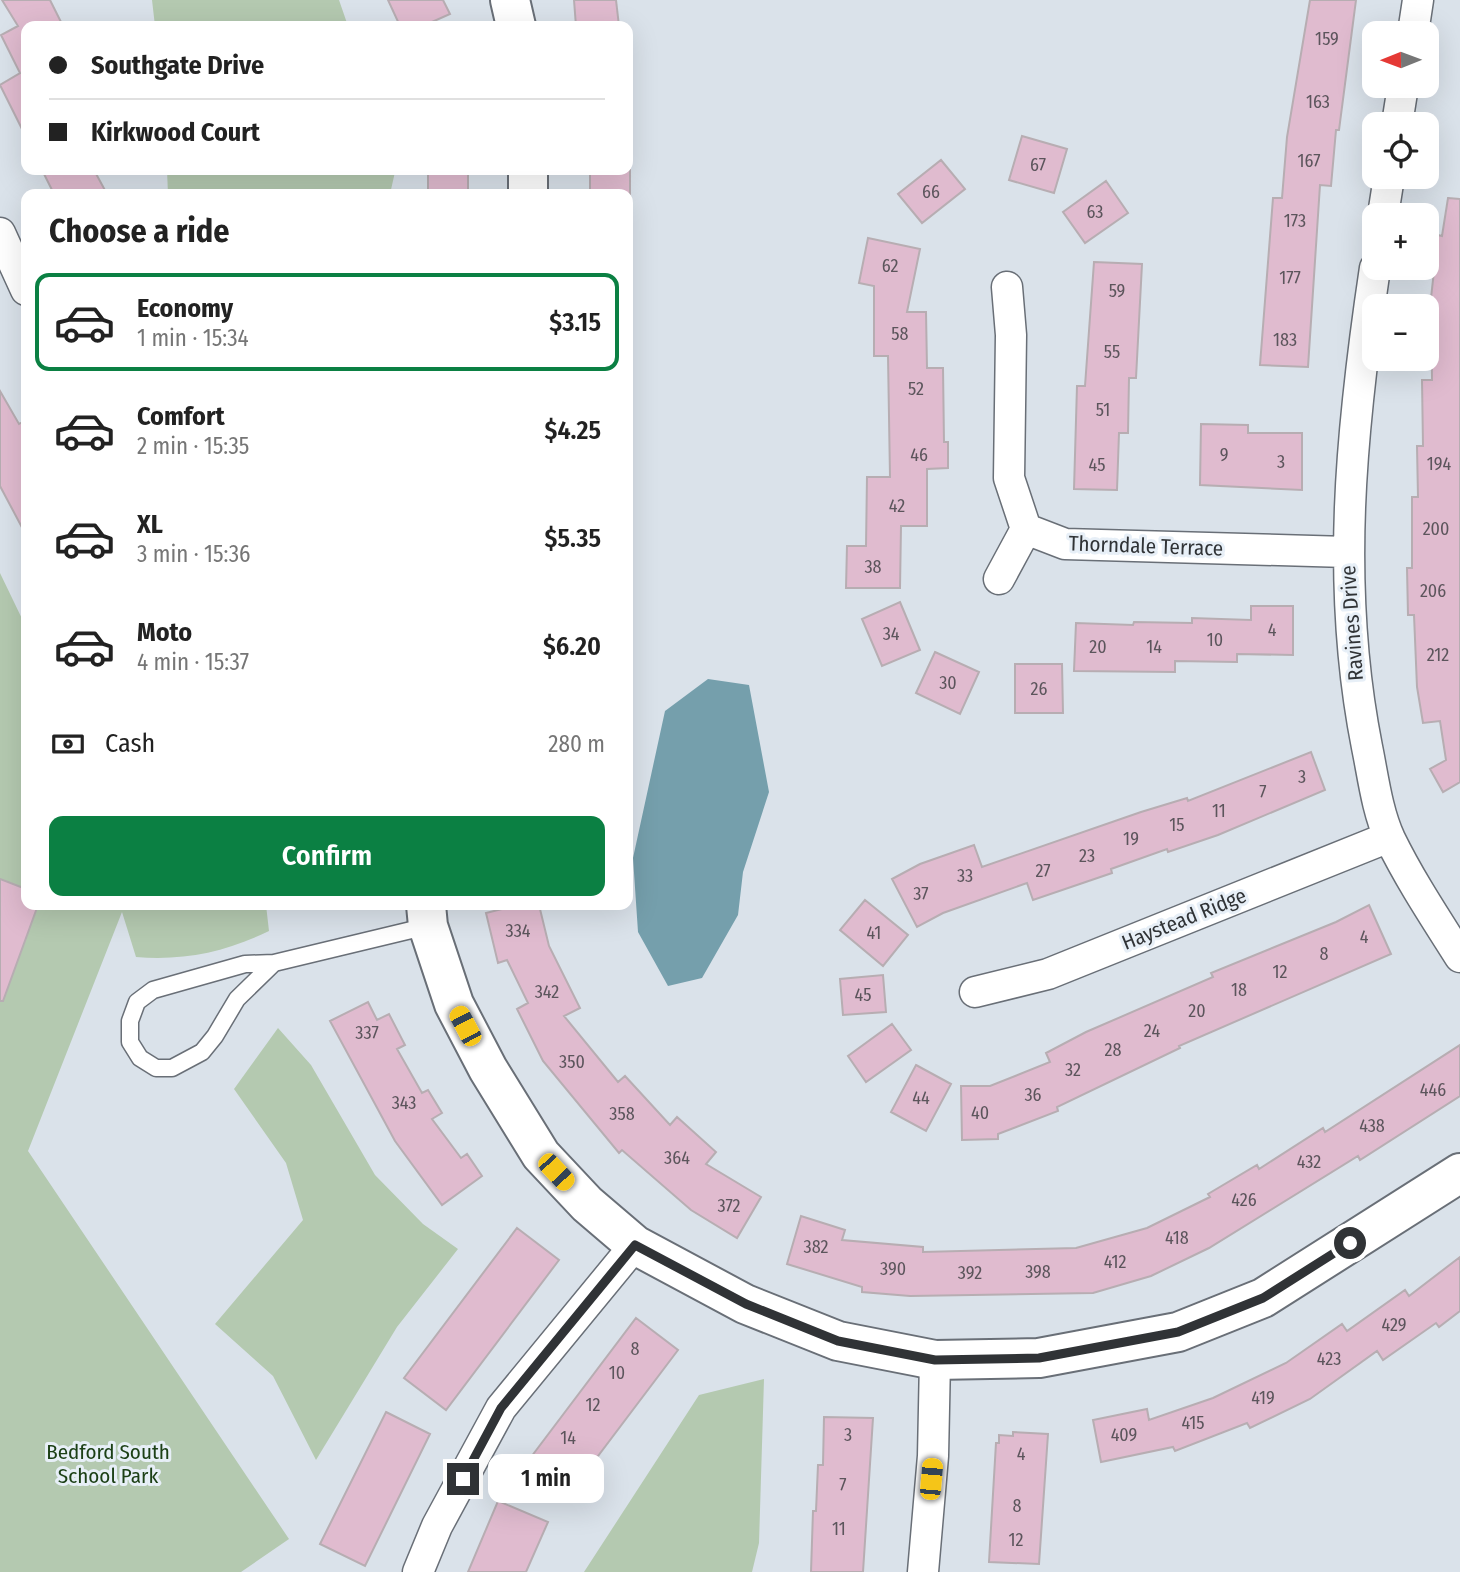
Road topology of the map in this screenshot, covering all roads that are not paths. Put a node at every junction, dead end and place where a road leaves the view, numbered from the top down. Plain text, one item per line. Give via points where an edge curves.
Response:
1 (510, 0) edge
2 (1418, 0) edge
3 (515, 21) edge
4 (1415, 21) edge
5 (0, 233) edge
6 (21, 279) edge
7 (1373, 280) edge
8 (1007, 287) dead end
9 (1026, 529) junction
10 (1347, 552) junction
11 (999, 579) dead end
12 (1389, 837) junction
13 (427, 916) edge
14 (1460, 957) edge
15 (274, 963) junction
16 (975, 992) dead end
17 (1460, 1173) edge
18 (635, 1245) junction
19 (935, 1360) junction
20 (418, 1572) edge
21 (923, 1572) edge

1 - 3 street
2 - 4 street
5 - 6 street
7 - 10 street, Ravines Drive via 1361,360
8 - 9 street via 1009,478
9 - 10 street, Thorndale Terrace via 1065,544
9 - 11 street
10 - 12 street, Ravines Drive via 1351,655 1373,779
12 - 14 street, Ravines Drive
12 - 16 street, Haystead Ridge via 1048,974
13 - 15 lane
13 - 18 street via 454,1004 541,1156
15 - 15 lane via 244,964 153,990 137,1002 130,1021 130,1042 140,1058 156,1068 172,1068 202,1052 237,999
17 - 19 street via 1263,1298 1178,1332 1039,1358
18 - 19 street via 746,1304 838,1341
18 - 20 street via 501,1408 437,1526
19 - 21 street

